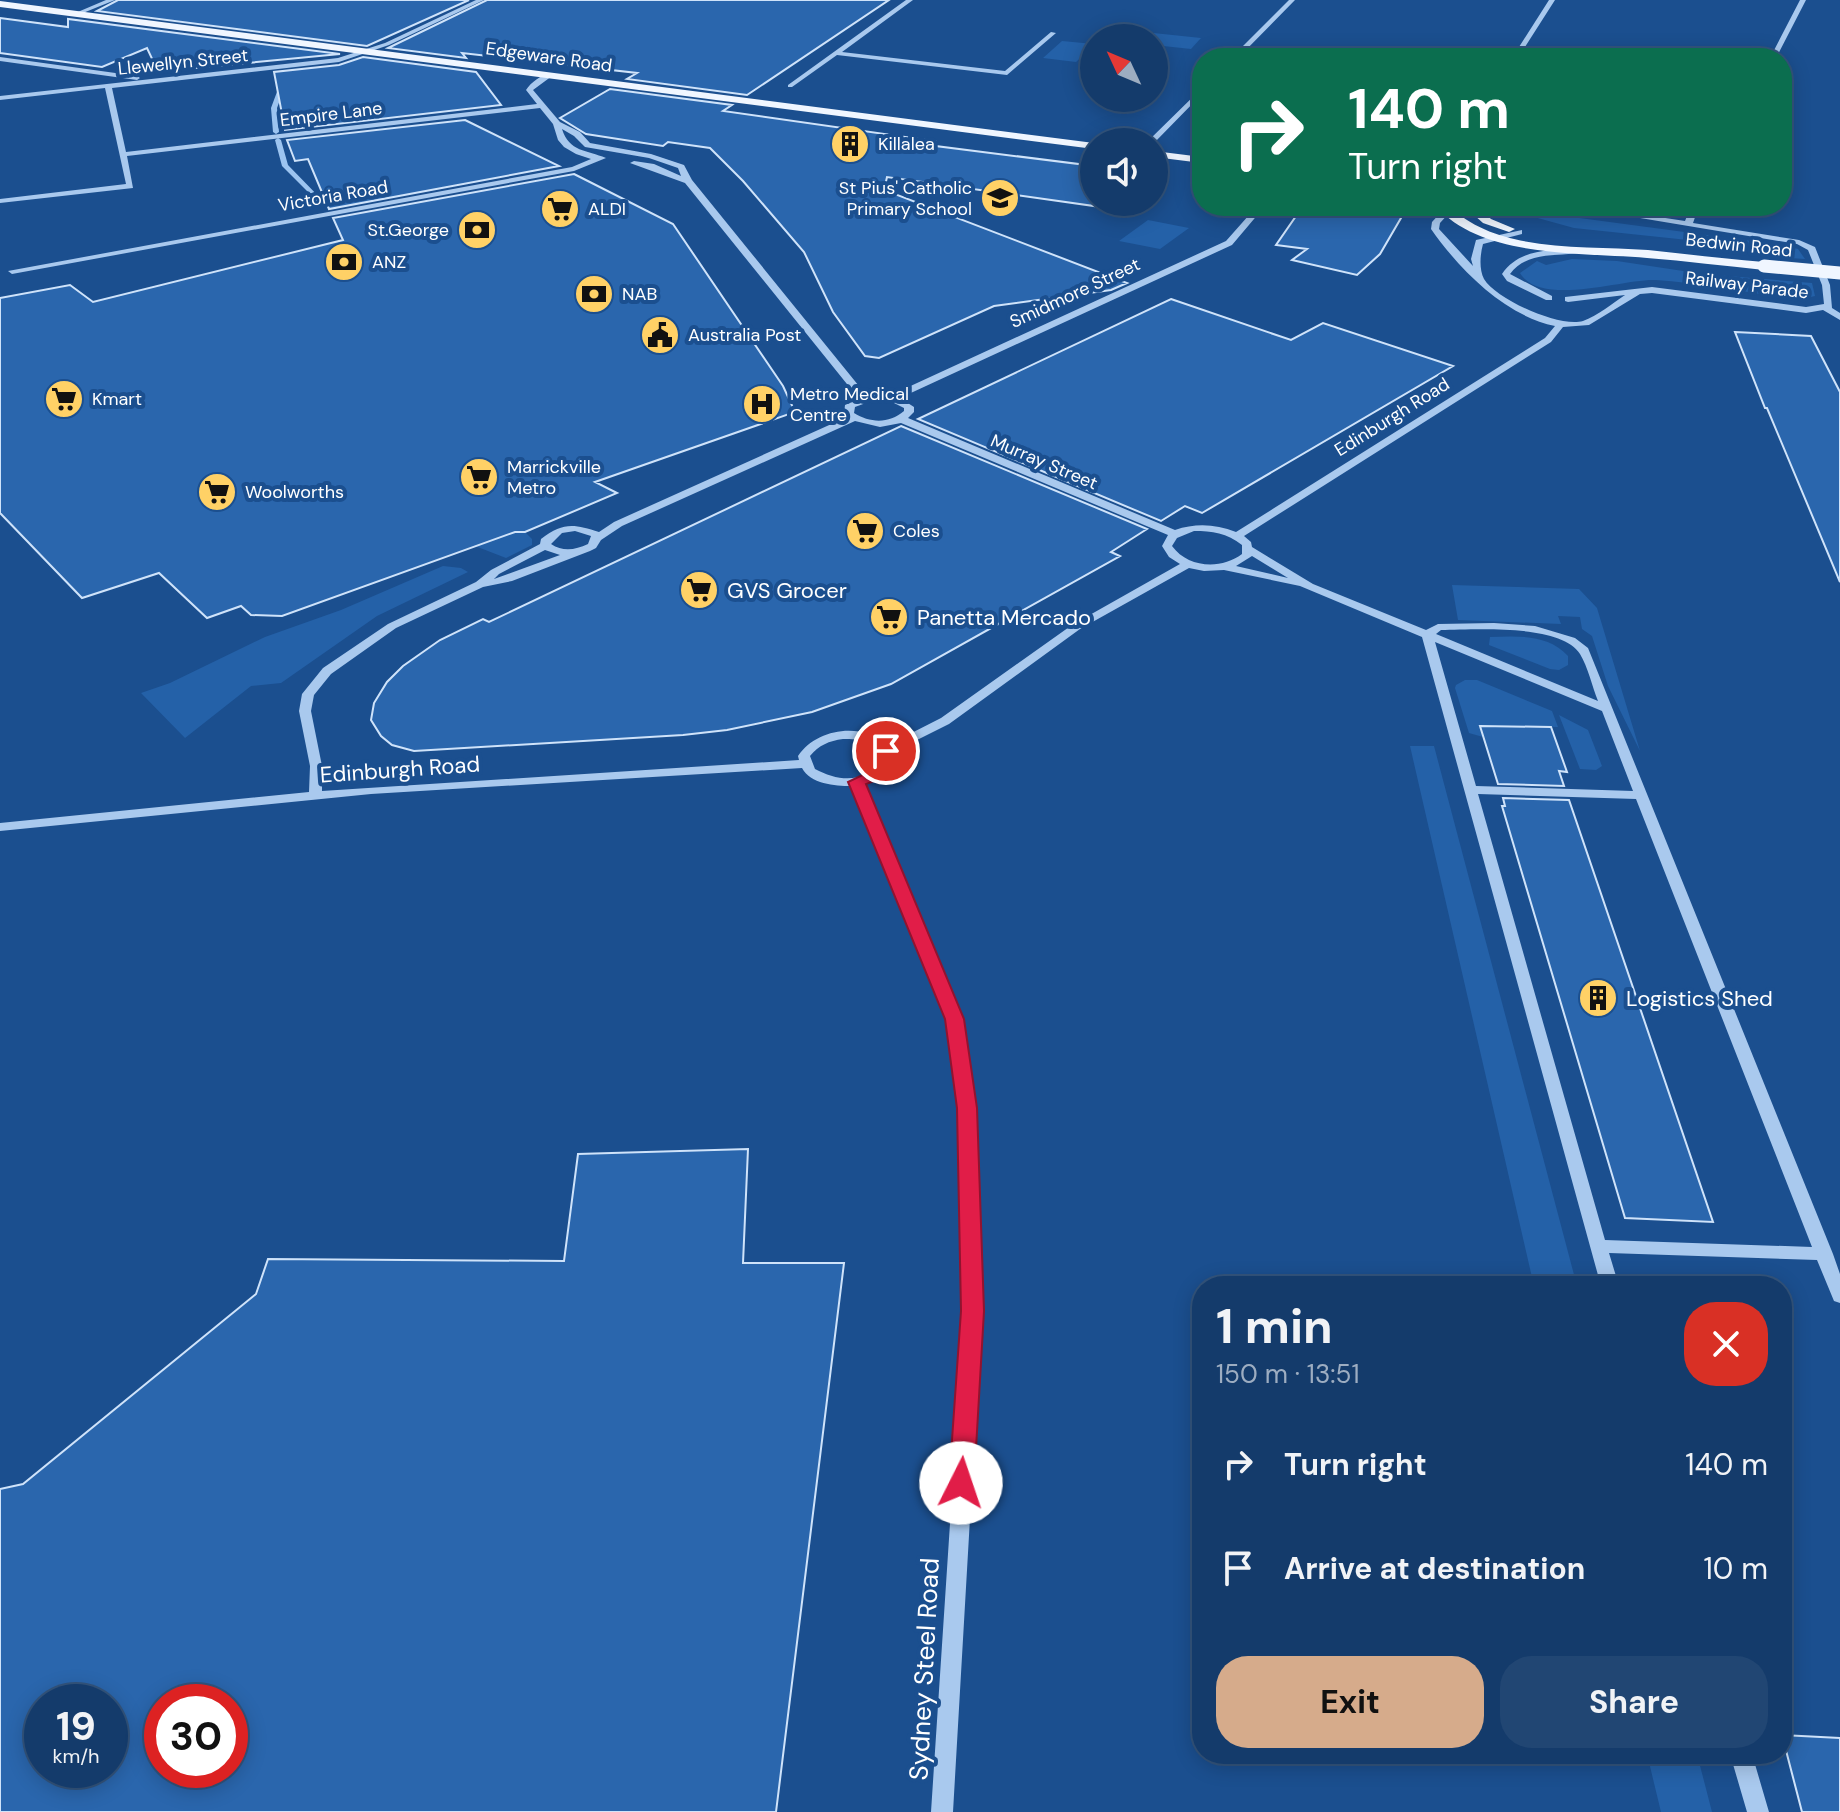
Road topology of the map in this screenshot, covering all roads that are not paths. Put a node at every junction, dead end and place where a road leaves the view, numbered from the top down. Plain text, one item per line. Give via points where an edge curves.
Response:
1 (112, 0) edge
2 (481, 0) edge
3 (910, 0) edge
4 (1292, 0) edge
5 (1552, 0) edge
6 (1803, 0) edge
7 (0, 4) edge
8 (76, 14) junction
9 (1053, 33) dead end
10 (1244, 48) edge
11 (1521, 48) edge
12 (1778, 48) edge
13 (369, 51) junction
14 (834, 53) junction
15 (0, 59) edge
16 (550, 75) junction
17 (157, 81) junction
18 (108, 86) junction
19 (790, 86) dead end
20 (0, 98) edge
21 (1192, 100) edge
22 (542, 106) junction
23 (557, 124) junction
24 (1165, 128) edge
25 (1080, 144) edge
26 (124, 154) junction
27 (1168, 156) edge
28 (599, 158) junction
29 (1192, 159) edge
30 (688, 181) junction
31 (0, 201) edge
32 (1252, 216) edge
33 (1440, 216) edge
34 (1453, 216) edge
35 (1481, 216) edge
36 (1626, 216) edge
37 (1689, 216) edge
38 (1684, 224) junction
39 (1519, 232) junction
40 (1495, 237) junction
41 (1585, 250) junction
42 (1635, 253) junction
43 (12, 271) dead end
44 (1840, 273) edge
45 (1481, 279) junction
46 (1639, 291) junction
47 (1549, 298) junction
48 (1568, 299) junction
49 (1826, 308) junction
50 (1528, 311) junction
51 (1597, 317) junction
52 (1840, 317) edge
53 (1561, 324) junction
54 (892, 398) junction
55 (864, 399) junction
56 (854, 418) junction
57 (901, 419) junction
58 (1175, 534) junction
59 (1237, 536) junction
60 (597, 538) junction
61 (546, 545) junction
62 (1249, 549) junction
63 (579, 552) junction
64 (1188, 564) junction
65 (1221, 567) junction
66 (480, 584) junction
67 (1309, 586) junction
68 (1427, 635) junction
69 (1605, 708) junction
70 (886, 751) junction
71 (804, 764) junction
72 (856, 782) junction
73 (1471, 790) junction
74 (315, 795) junction
75 (1640, 795) junction
76 (0, 827) edge
77 (1599, 1246) junction
78 (1824, 1254) junction
79 (1607, 1276) edge
80 (1840, 1296) edge
81 (1744, 1764) edge
82 (942, 1812) edge
83 (1758, 1812) edge

1 - 8 street
2 - 13 street, Llewellyn Street
3 - 14 street
4 - 10 street
5 - 11 street
6 - 12 street
7 - 8 main road, Edgeware Road
8 - 13 main road, Edgeware Road
9 - 14 street via 1007,73
13 - 16 main road, Edgeware Road
13 - 17 street, Llewellyn Street via 328,62
14 - 19 street
15 - 17 street
16 - 22 street via 529,88
16 - 25 main road, Edgeware Road
17 - 18 street, Llewellyn Street
18 - 20 street, Llewellyn Street
18 - 26 street
21 - 24 street
22 - 23 street
22 - 26 street, Empire Lane
23 - 28 street via 558,137 571,151
23 - 30 street via 588,145 669,161 681,167
26 - 31 street via 130,186
27 - 29 main road
28 - 30 street via 651,166
28 - 43 street, Victoria Road via 574,169
30 - 55 street
32 - 54 street, Smidmore Street via 1229,243
33 - 45 street via 1435,229
34 - 40 main road, Bedwin Road
35 - 39 main road, Bedwin Road
36 - 38 street
37 - 38 street
38 - 49 street, Railway Parade via 1804,244 1812,249 1821,272
39 - 40 street
39 - 42 main road, Bedwin Road
40 - 41 main road, Bedwin Road
40 - 45 street via 1476,246
41 - 42 main road, Bedwin Road
41 - 47 street via 1531,257 1509,268 1510,279
42 - 44 main road, Bedwin Road, bridge
45 - 50 street via 1494,294
46 - 48 street, Railway Parade
46 - 49 street, Railway Parade
46 - 51 street
47 - 48 street, Railway Parade
47 - 50 street via 1532,303
48 - 51 street via 1588,305
49 - 52 street
50 - 53 street
51 - 53 street
53 - 59 street, Edinburgh Road via 1548,340
54 - 55 street
54 - 57 street via 909,407
55 - 56 street via 848,410
56 - 57 street via 882,424
56 - 60 street
57 - 58 street, Murray Street
58 - 59 street via 1205,528
58 - 64 street via 1167,546
59 - 62 street
60 - 61 street via 590,531 567,529 552,533
60 - 63 street
61 - 63 street via 562,553
61 - 66 street
62 - 65 street via 1242,561
62 - 67 street
63 - 66 street
64 - 65 street
64 - 70 street via 1076,627 945,721
65 - 67 street
66 - 74 street via 392,626 327,671 308,694 305,711 316,766
67 - 68 street
68 - 69 street
68 - 69 street via 1438,627 1540,630 1564,636 1584,650
68 - 73 street
69 - 75 street
70 - 71 street via 857,735 829,737 808,748
70 - 72 street via 889,758 879,773
71 - 72 street via 818,777
71 - 74 street, Edinburgh Road
72 - 82 street, Sydney Steel Road via 955,1019 967,1108 973,1311
73 - 75 street
73 - 77 street
74 - 76 street, Edinburgh Road
75 - 78 street
77 - 78 street
77 - 79 street
78 - 80 street
81 - 83 street

